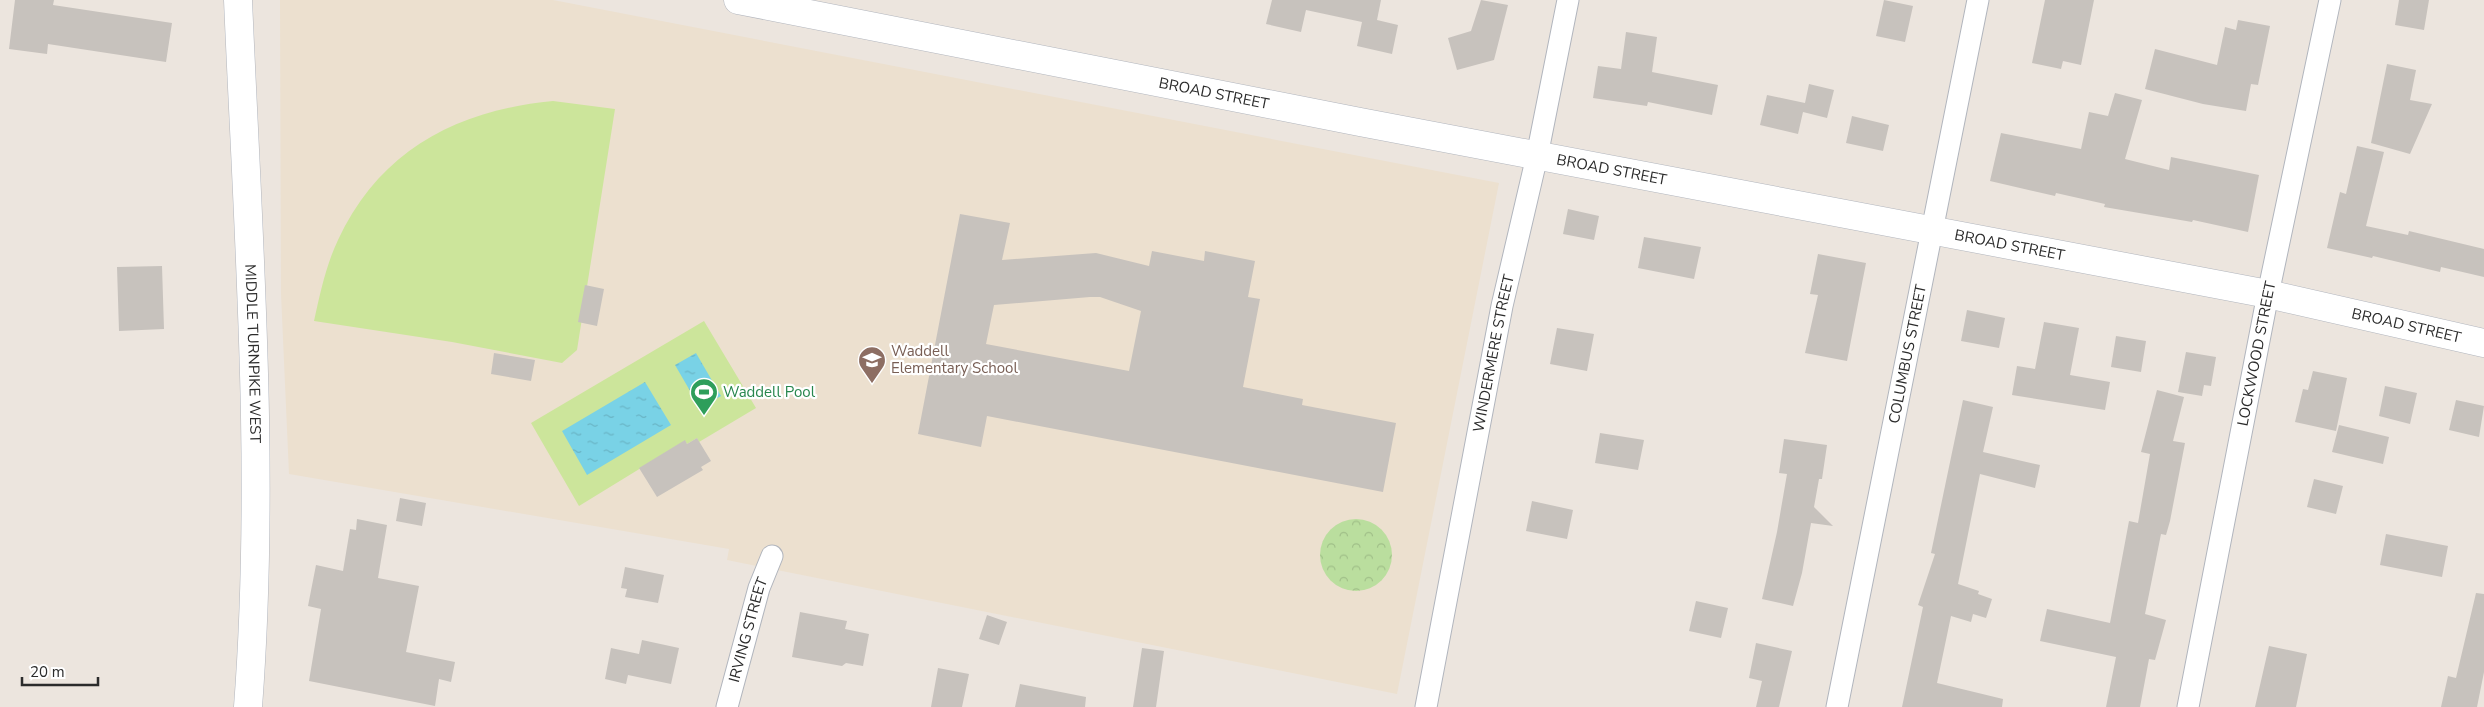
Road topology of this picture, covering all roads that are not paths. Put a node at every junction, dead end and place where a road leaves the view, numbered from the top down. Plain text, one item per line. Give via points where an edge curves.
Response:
1 (238, 0) edge
2 (738, 0) edge
3 (1568, 0) edge
4 (1978, 0) edge
5 (2330, 0) edge
6 (1538, 156) junction
7 (1932, 231) junction
8 (2268, 294) junction
9 (2484, 343) edge
10 (772, 556) dead end
11 (730, 706) edge
12 (248, 707) edge
13 (1426, 707) edge
14 (1837, 707) edge
15 (2188, 707) edge

1 - 12 street, MIDDLE TURNPIKE WEST via 254,378 255,500
2 - 6 street, BROAD STREET
3 - 6 street, WINDERMERE STREET
4 - 7 street, COLUMBUS STREET
5 - 8 street, LOCKWOOD STREET
6 - 7 street, BROAD STREET
6 - 13 street, WINDERMERE STREET via 1502,306
7 - 8 street, BROAD STREET
7 - 14 street, COLUMBUS STREET
8 - 9 street, BROAD STREET
8 - 15 street, LOCKWOOD STREET
10 - 11 street, IRVING STREET via 759,588

